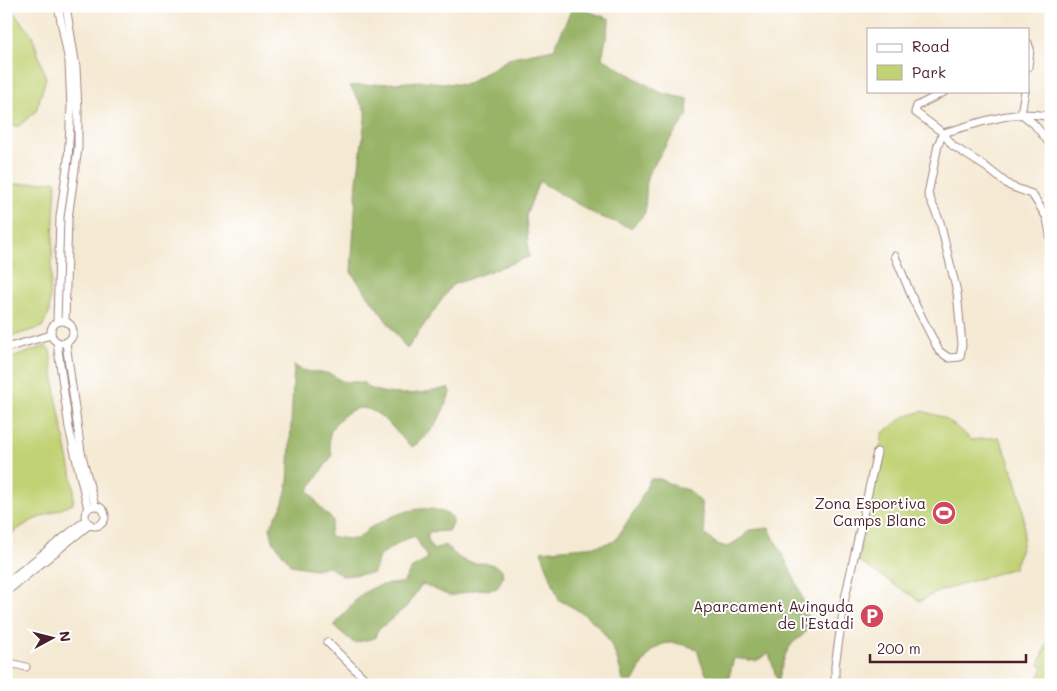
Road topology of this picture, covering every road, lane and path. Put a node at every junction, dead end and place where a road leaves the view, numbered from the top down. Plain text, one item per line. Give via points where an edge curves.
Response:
1 (58, 6) edge
2 (66, 6) edge
3 (944, 92) edge
4 (1025, 92) edge
5 (1021, 114) junction
6 (1051, 118) edge
7 (943, 133) junction
8 (1051, 145) edge
9 (1051, 240) edge
10 (895, 256) dead end
11 (65, 321) junction
12 (57, 322) junction
13 (52, 335) junction
14 (57, 342) junction
15 (66, 343) junction
16 (6, 348) edge
17 (877, 452) dead end
18 (91, 507) junction
19 (88, 522) junction
20 (6, 584) edge
21 (6, 592) edge
22 (328, 642) dead end
23 (6, 662) edge
24 (26, 667) dead end
25 (371, 685) edge
26 (835, 685) edge

1 - 12 street via 68,62 71,107 60,217
2 - 11 street via 76,67 78,148 68,218
3 - 7 street via 915,110 918,116
4 - 5 street
5 - 6 street
5 - 7 street
5 - 8 street
7 - 9 street via 953,146 1010,186 1032,194 1047,218
7 - 10 street via 928,194 940,222 957,292 962,345 960,358 949,358 939,351
11 - 12 street
11 - 15 street via 74,332
12 - 13 street via 52,328
13 - 14 street
13 - 16 street
14 - 15 street
14 - 18 street via 69,428
15 - 18 street
17 - 26 street via 845,598
18 - 19 street via 85,514
18 - 19 street via 103,510 104,518 98,525
19 - 20 street
19 - 21 street
22 - 25 street
23 - 24 street

